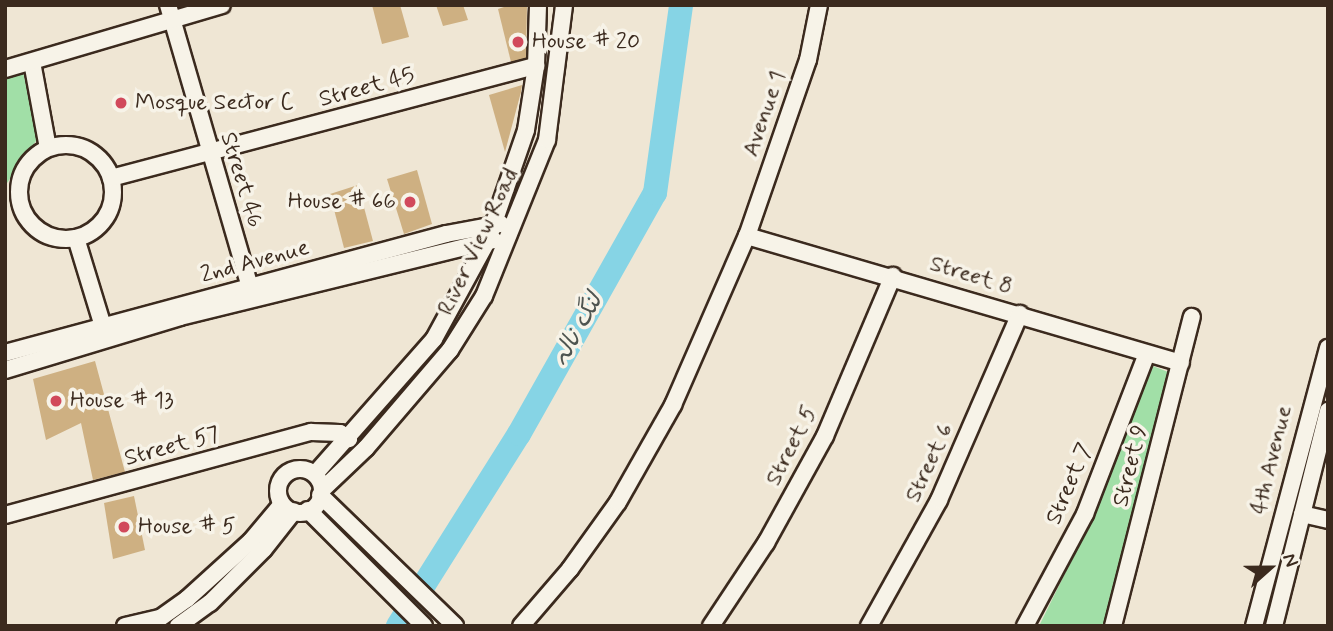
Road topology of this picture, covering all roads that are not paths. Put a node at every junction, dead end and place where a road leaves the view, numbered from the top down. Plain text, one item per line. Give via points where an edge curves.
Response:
1 (222, 5) edge
2 (538, 5) edge
3 (564, 5) edge
4 (819, 5) edge
5 (169, 12) edge
6 (32, 62) junction
7 (536, 66) junction
8 (5, 69) edge
9 (48, 148) junction
10 (208, 153) junction
11 (111, 177) junction
12 (13, 201) edge
13 (518, 222) junction
14 (490, 233) junction
15 (747, 236) junction
16 (510, 237) junction
17 (76, 238) junction
18 (894, 276) junction
19 (250, 287) junction
20 (1020, 314) junction
21 (1192, 317) dead end
22 (106, 334) junction
23 (1328, 348) edge
24 (5, 353) edge
25 (1146, 356) junction
26 (1181, 363) junction
27 (5, 370) edge
28 (1328, 411) edge
29 (349, 439) junction
30 (315, 474) junction
31 (325, 497) junction
32 (301, 511) junction
33 (1302, 514) junction
34 (5, 515) edge
35 (1328, 520) edge
36 (155, 621) edge
37 (454, 624) edge
38 (125, 626) edge
39 (178, 626) edge
40 (424, 626) edge
41 (521, 626) edge
42 (711, 626) edge
43 (869, 626) edge
44 (1025, 626) edge
45 (1113, 626) edge
46 (1254, 626) edge
47 (1274, 626) edge

1 - 5 street
2 - 7 street, River View Road
3 - 13 street, River View Road via 547,140
4 - 15 street, Avenue 1 via 808,60
5 - 6 street
5 - 10 street, Street 46
6 - 8 street
6 - 9 street
7 - 10 street, Street 45
7 - 14 street, River View Road via 526,130
9 - 11 street via 79,146 93,153
9 - 12 street via 26,168
10 - 11 street, Street 45
10 - 19 street, Street 46
11 - 17 street via 113,193 107,215 91,232
12 - 17 street via 46,234
13 - 14 street, 2nd Avenue
13 - 16 street, River View Road
14 - 16 street, 2nd Avenue
14 - 19 street, 2nd Avenue
14 - 22 street, 2nd Avenue
14 - 29 street, River View Road via 434,339
15 - 18 street, Street 8
15 - 41 street via 673,405 618,502
16 - 31 street, River View Road via 484,296 450,350
17 - 22 street
18 - 20 street, Street 8
18 - 42 street, Street 5 via 825,436 766,543
19 - 22 street, 2nd Avenue
20 - 25 street, Street 8
20 - 43 street, Street 6 via 939,500
21 - 26 street, Street 9
22 - 24 street, 2nd Avenue
22 - 27 street, 2nd Avenue
23 - 46 street, 4th Avenue
25 - 26 street, Street 8
25 - 44 street, Street 7 via 1084,514
26 - 45 street, Street 9
28 - 33 street, 4th Avenue
29 - 30 street, River View Road
29 - 34 street, Street 57 via 340,433 311,432
30 - 31 street
30 - 32 street via 299,468 283,475 277,491
31 - 32 street via 316,507
31 - 37 street
32 - 36 street via 251,541
32 - 39 street via 210,603
32 - 40 street
33 - 35 street
33 - 47 street, 4th Avenue
36 - 38 street

